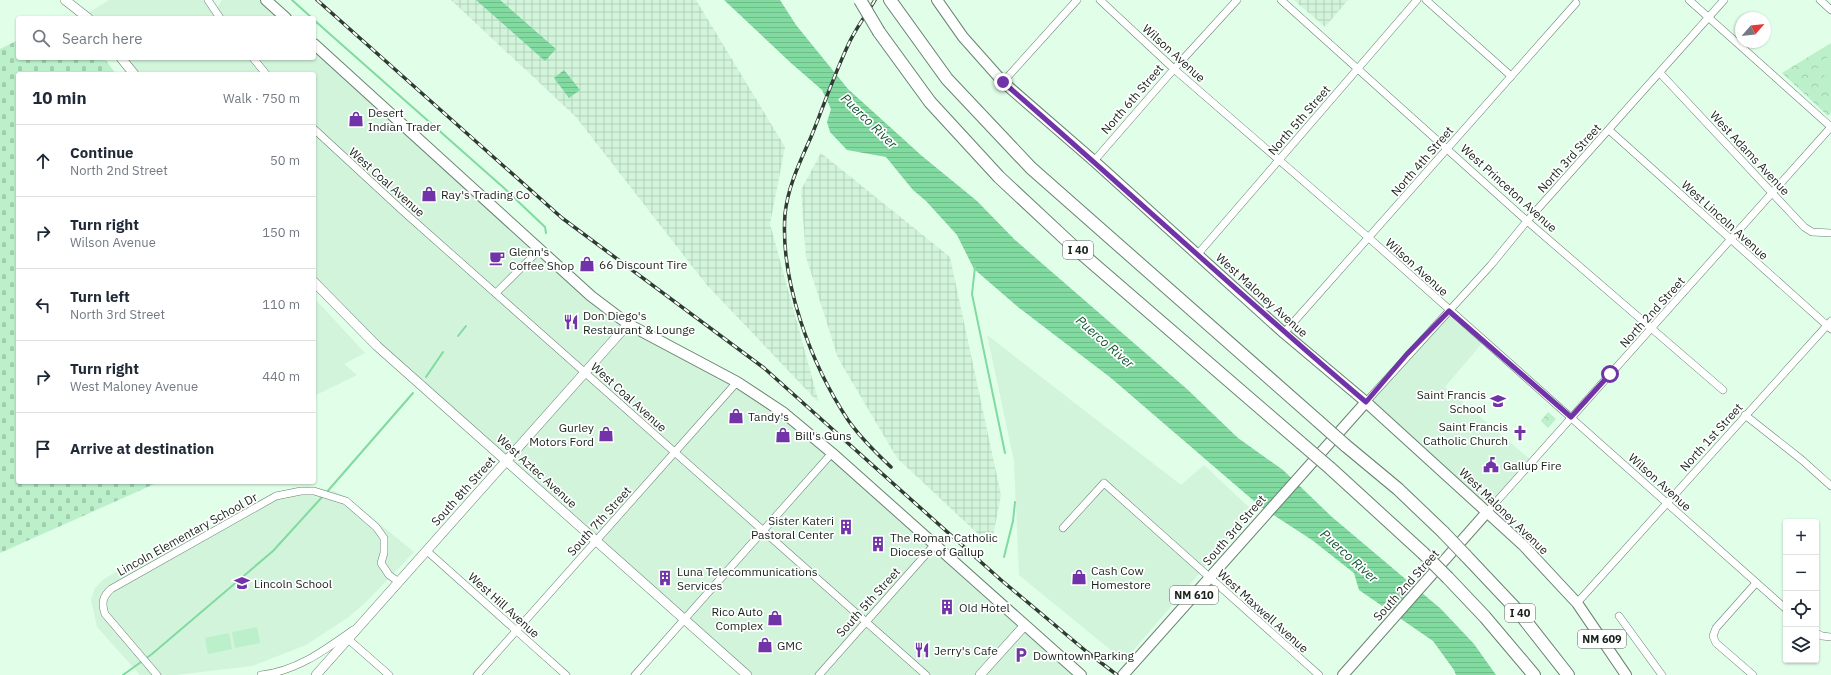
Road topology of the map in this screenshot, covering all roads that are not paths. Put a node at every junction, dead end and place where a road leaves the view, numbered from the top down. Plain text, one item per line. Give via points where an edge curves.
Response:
1 (65, 0) edge
2 (204, 0) edge
3 (208, 0) edge
4 (266, 0) edge
5 (860, 0) edge
6 (890, 0) edge
7 (937, 0) edge
8 (1077, 0) edge
9 (1100, 0) edge
10 (1237, 0) edge
11 (1281, 0) edge
12 (1417, 0) edge
13 (1426, 0) edge
14 (1689, 0) edge
15 (1724, 0) edge
16 (1821, 0) edge
17 (1576, 3) dead end
18 (1831, 10) edge
19 (215, 11) junction
20 (85, 16) edge
21 (219, 16) edge
22 (284, 16) edge
23 (1709, 18) junction
24 (316, 46) edge
25 (123, 60) edge
26 (255, 60) edge
27 (1174, 69) junction
28 (1359, 69) junction
29 (132, 72) edge
30 (264, 72) edge
31 (1660, 73) junction
32 (1511, 76) junction
33 (1003, 82) junction
34 (1831, 127) edge
35 (1609, 130) junction
36 (316, 133) edge
37 (1448, 149) junction
38 (1279, 160) junction
39 (1094, 161) junction
40 (1773, 194) junction
41 (1527, 221) junction
42 (1831, 233) edge
43 (1369, 238) junction
44 (1731, 241) junction
45 (539, 250) junction
46 (1197, 255) junction
47 (316, 284) edge
48 (496, 293) junction
49 (1449, 311) junction
50 (628, 324) junction
51 (1830, 325) edge
52 (1653, 328) junction
53 (1284, 333) junction
54 (586, 372) junction
55 (737, 382) junction
56 (1723, 390) dead end
57 (1366, 402) junction
58 (1745, 415) junction
59 (1571, 417) junction
60 (675, 452) junction
61 (832, 453) junction
62 (507, 461) junction
63 (1831, 486) edge
64 (1667, 502) junction
65 (1488, 511) junction
66 (1063, 528) dead end
67 (764, 530) junction
68 (596, 541) junction
69 (935, 544) junction
70 (427, 551) junction
71 (1210, 578) junction
72 (399, 582) junction
73 (1756, 583) junction
74 (1577, 604) junction
75 (1783, 606) edge
76 (1619, 616) dead end
77 (685, 619) junction
78 (866, 621) junction
79 (363, 622) junction
80 (1025, 625) junction
81 (517, 631) junction
82 (1819, 634) edge
83 (1831, 637) edge
84 (348, 639) junction
85 (157, 675) edge
86 (262, 675) edge
87 (316, 675) edge
88 (389, 675) edge
89 (477, 675) edge
90 (566, 675) edge
91 (635, 675) edge
92 (747, 675) edge
93 (819, 675) edge
94 (926, 675) edge
95 (980, 675) edge
96 (1081, 675) edge
97 (1123, 675) edge
98 (1319, 675) edge
99 (1343, 675) edge
100 (1534, 675) edge
101 (1568, 675) edge
102 (1626, 675) edge
103 (1662, 675) edge
104 (1753, 675) edge

1 - 20 main road
2 - 19 street
3 - 19 street
4 - 22 main road
5 - 100 highway, I 40, bridge via 930,102 1004,182 1423,553 1485,617
6 - 101 highway, I 40, bridge via 946,79 1031,168 1443,532 1517,610
7 - 33 main road, West Maloney Avenue / NM 609 via 963,37
8 - 33 street
9 - 27 street, Wilson Avenue
10 - 27 street, North 6th Street
11 - 28 street, West Princeton Avenue
12 - 28 street, North 5th Street
13 - 32 street
14 - 23 street
15 - 23 street, North 3rd Street
16 - 18 street
17 - 32 street, North 4th Street
19 - 21 street
23 - 31 street, North 3rd Street
23 - 34 street
24 - 45 main road
25 - 29 main road
26 - 30 street
27 - 38 street, Wilson Avenue
27 - 39 street, North 6th Street
28 - 37 street, West Princeton Avenue
28 - 38 street, North 5th Street
31 - 35 street, North 3rd Street
31 - 40 street, West Adams Avenue
32 - 37 street, North 4th Street
33 - 39 main road, West Maloney Avenue / NM 609
34 - 40 street, North 2nd Street
35 - 41 street, North 3rd Street
35 - 44 street, West Lincoln Avenue
36 - 48 street, West Coal Avenue
37 - 41 street, West Princeton Avenue
37 - 43 street, North 4th Street
38 - 43 street, Wilson Avenue
38 - 46 street, North 5th Street
39 - 46 main road, West Maloney Avenue / NM 609
40 - 42 street, West Adams Avenue via 1812,232
40 - 44 street, North 2nd Street
41 - 49 street, North 3rd Street
41 - 52 street, West Princeton Avenue
43 - 49 street, Wilson Avenue
43 - 53 street, North 4th Street
44 - 51 street, West Lincoln Avenue
44 - 52 street, North 2nd Street
45 - 48 street
45 - 50 main road via 591,296
46 - 53 main road, West Maloney Avenue / NM 609
47 - 62 main road, West Aztec Avenue via 377,346
48 - 54 street, West Coal Avenue
49 - 57 street, North 3rd Street via 1407,354
49 - 59 street, Wilson Avenue
50 - 54 main road, South 8th Street
50 - 55 main road
51 - 58 street, North 1st Street
52 - 56 street, West Princeton Avenue
52 - 59 street, North 2nd Street
53 - 57 main road, West Maloney Avenue / NM 609
54 - 60 street, West Coal Avenue
54 - 62 main road, South 8th Street
55 - 60 street, South 7th Street
55 - 61 main road via 784,412
57 - 65 main road, West Maloney Avenue / NM 609
57 - 71 main road, South 3rd Street / NM 610
58 - 63 street
58 - 64 street, North 1st Street
59 - 64 street, Wilson Avenue
59 - 65 street, North 2nd Street
60 - 67 street, West Coal Avenue
60 - 68 street, South 7th Street
61 - 67 street
61 - 69 main road
62 - 68 main road, West Aztec Avenue
62 - 70 main road, South 8th Street
64 - 73 street, Wilson Avenue
64 - 74 street, North 1st Street
65 - 74 main road, West Maloney Avenue / NM 609
65 - 99 main road, South 2nd Street
66 - 71 street, West Maxwell Avenue via 1104,483
67 - 77 street
67 - 78 street, West Coal Avenue
68 - 77 main road, West Aztec Avenue
68 - 81 street, South 7th Street
69 - 78 street, South 5th Street
69 - 80 main road
70 - 72 main road, South 8th Street
70 - 81 street, West Hill Avenue
71 - 97 main road, South 3rd Street / NM 610
71 - 98 street, West Maxwell Avenue
72 - 79 main road, South 8th Street
72 - 85 street, Lincoln Elementary School Dr via 389,575 380,563 384,553 384,538 376,527 346,501 314,491 276,496 106,594 102,606 105,614
73 - 75 street, Wilson Avenue
73 - 104 street via 1716,628 1713,636 1716,643
74 - 102 main road, NM 609
76 - 103 street
77 - 91 street
77 - 92 main road, West Aztec Avenue
78 - 93 street, South 5th Street
78 - 94 street, West Coal Avenue
79 - 84 main road, South 8th Street
79 - 86 street via 317,656 279,673
80 - 95 main road
80 - 96 main road
81 - 89 street, South 7th Street
81 - 90 street, West Hill Avenue
82 - 83 street
84 - 87 main road, South 8th Street
84 - 88 street

